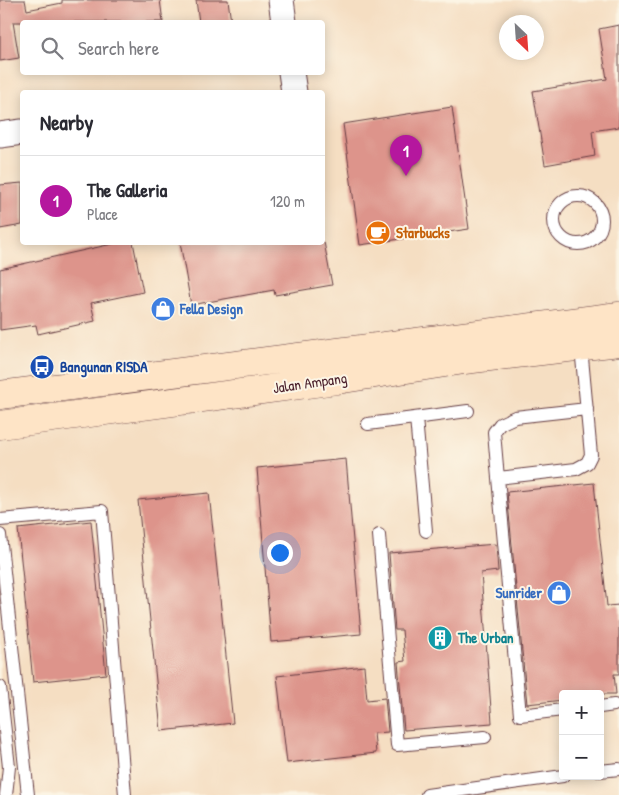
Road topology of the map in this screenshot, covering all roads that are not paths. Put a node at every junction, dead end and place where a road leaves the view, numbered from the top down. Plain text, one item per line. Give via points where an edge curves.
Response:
1 (281, 0) edge
2 (284, 20) edge
3 (291, 75) edge
4 (294, 90) edge
5 (20, 132) edge
6 (0, 135) edge
7 (619, 316) edge
8 (619, 342) edge
9 (580, 347) junction
10 (0, 395) edge
11 (587, 409) junction
12 (468, 411) dead end
13 (416, 418) junction
14 (368, 424) dead end
15 (0, 425) edge
16 (498, 478) junction
17 (0, 520) edge
18 (426, 531) dead end
19 (379, 534) dead end
20 (0, 535) edge
21 (0, 686) edge
22 (614, 705) dead end
23 (604, 706) edge
24 (559, 710) edge
25 (485, 737) dead end
26 (619, 769) edge
27 (604, 771) edge
28 (559, 777) edge
29 (500, 790) edge
30 (6, 795) edge
31 (28, 795) edge
32 (126, 795) edge
33 (427, 795) edge

1 - 2 street
3 - 4 street
5 - 6 street
7 - 10 main road, Jalan Ampang
8 - 9 main road, Jalan Ampang
9 - 11 lane
9 - 15 main road, Jalan Ampang via 464,360
11 - 16 lane via 516,417 500,424 494,432
11 - 16 lane via 591,455 587,463 576,469
12 - 13 lane
13 - 14 lane
13 - 18 lane
16 - 24 lane via 520,715
17 - 32 lane via 102,510
19 - 25 lane via 397,745
20 - 31 lane
21 - 30 lane via 9,767
22 - 23 lane
26 - 27 lane
28 - 29 lane
29 - 33 lane

